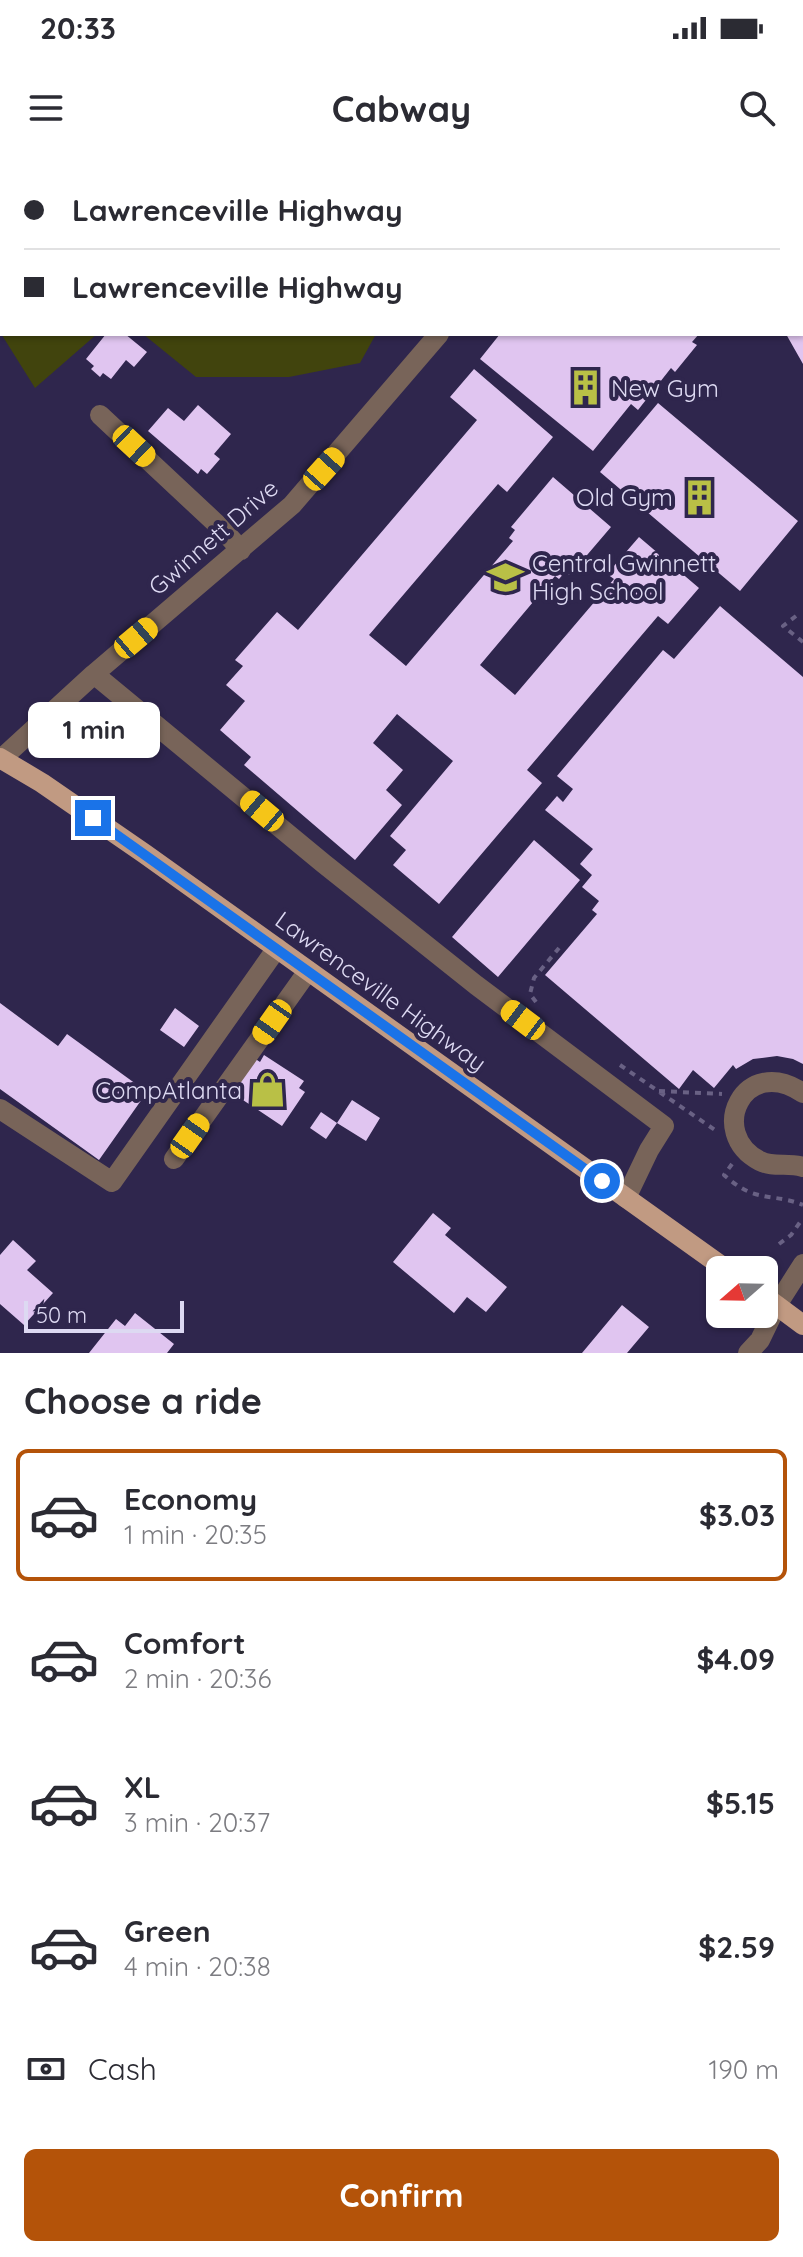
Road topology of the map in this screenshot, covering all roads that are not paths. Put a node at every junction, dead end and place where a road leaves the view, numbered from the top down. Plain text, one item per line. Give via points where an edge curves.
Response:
1 (437, 336) edge
2 (100, 415) dead end
3 (241, 550) junction
4 (94, 674) junction
5 (0, 759) edge
6 (277, 948) junction
7 (308, 971) junction
8 (803, 1093) edge
9 (0, 1109) edge
10 (174, 1159) dead end
11 (803, 1167) edge
12 (626, 1198) junction
13 (707, 1256) edge
14 (803, 1264) edge
15 (778, 1292) edge
16 (778, 1307) edge
17 (803, 1325) edge
18 (763, 1328) edge
19 (748, 1353) edge

1 - 3 street, Gwinnett Drive via 292,505
2 - 3 street
3 - 4 street, Gwinnett Drive
4 - 5 street, Gwinnett Drive
4 - 12 street via 476,985 664,1126
5 - 6 main road, Lawrenceville Highway
6 - 7 main road, Lawrenceville Highway
6 - 9 street via 112,1182
7 - 10 street
7 - 12 main road, Lawrenceville Highway
8 - 11 street via 783,1082 752,1087 742,1096 733,1122 744,1149 763,1163
12 - 13 main road, Lawrenceville Highway
14 - 15 street
16 - 17 main road
18 - 19 street

